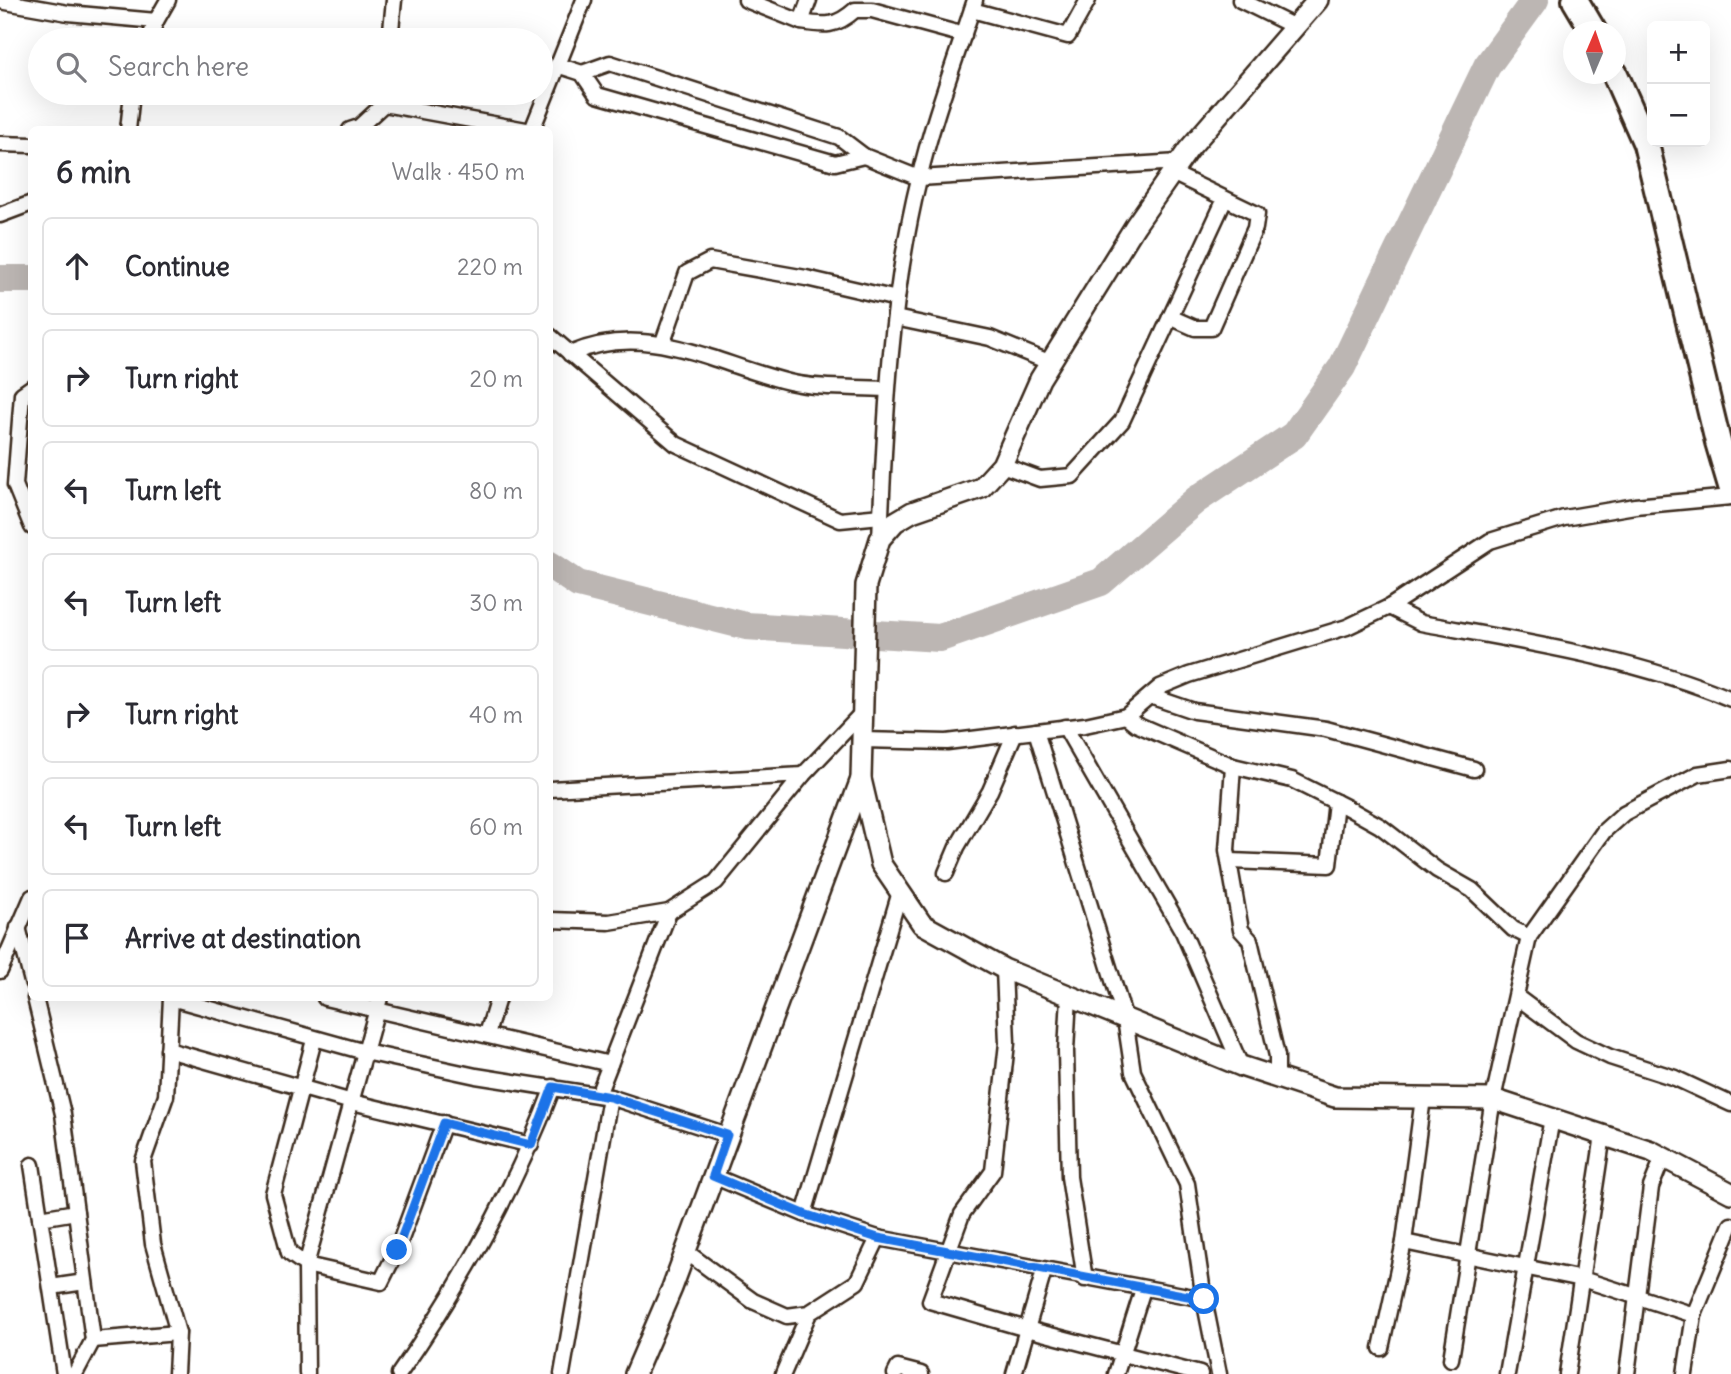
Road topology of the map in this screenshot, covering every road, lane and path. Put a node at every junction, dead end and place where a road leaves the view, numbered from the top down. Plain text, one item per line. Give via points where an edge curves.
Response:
1 (168, 0) edge
2 (394, 0) edge
3 (584, 0) edge
4 (746, 0) edge
5 (809, 0) edge
6 (1088, 0) edge
7 (1240, 0) edge
8 (1318, 0) edge
9 (1575, 0) edge
10 (0, 1) edge
11 (974, 5) edge
12 (156, 21) junction
13 (1587, 21) edge
14 (801, 22) junction
15 (1293, 26) junction
16 (153, 28) edge
17 (391, 28) edge
18 (964, 35) junction
19 (556, 65) junction
20 (582, 72) junction
21 (553, 73) edge
22 (1619, 84) edge
23 (131, 105) edge
24 (379, 105) edge
25 (411, 105) edge
26 (541, 105) edge
27 (128, 126) edge
28 (360, 126) edge
29 (508, 126) edge
30 (533, 126) edge
31 (0, 144) edge
32 (28, 145) edge
33 (864, 156) junction
34 (1176, 167) junction
35 (919, 178) junction
36 (1225, 199) junction
37 (28, 204) edge
38 (0, 215) edge
39 (897, 299) junction
40 (1170, 317) junction
41 (895, 318) junction
42 (553, 339) edge
43 (663, 342) junction
44 (570, 354) junction
45 (1051, 363) junction
46 (886, 389) junction
47 (28, 390) edge
48 (1002, 465) junction
49 (1731, 486) edge
50 (1731, 497) edge
51 (881, 516) junction
52 (28, 517) edge
53 (880, 539) junction
54 (1389, 607) junction
55 (1150, 696) junction
56 (1731, 699) edge
57 (862, 713) junction
58 (1126, 716) junction
59 (1065, 727) junction
60 (1036, 731) junction
61 (1015, 733) junction
62 (862, 740) junction
63 (1233, 766) junction
64 (1474, 769) dead end
65 (1731, 769) edge
66 (803, 775) junction
67 (861, 779) junction
68 (553, 789) edge
69 (1336, 802) junction
70 (1231, 861) junction
71 (946, 873) dead end
72 (901, 892) junction
73 (28, 906) edge
74 (669, 912) junction
75 (553, 920) edge
76 (19, 927) junction
77 (1529, 937) junction
78 (28, 965) edge
79 (1004, 969) junction
80 (0, 971) edge
81 (1069, 996) junction
82 (1517, 997) junction
83 (36, 1001) edge
84 (171, 1001) edge
85 (181, 1001) edge
86 (352, 1001) edge
87 (497, 1001) edge
88 (379, 1004) edge
89 (1125, 1019) junction
90 (487, 1034) junction
91 (314, 1040) junction
92 (168, 1050) junction
93 (365, 1052) junction
94 (610, 1064) junction
95 (1241, 1066) junction
96 (1277, 1076) junction
97 (553, 1087) junction
98 (303, 1089) junction
99 (604, 1096) junction
100 (1423, 1098) junction
101 (1493, 1099) junction
102 (352, 1102) junction
103 (1731, 1104) edge
104 (1552, 1118) junction
105 (444, 1123) junction
106 (727, 1135) junction
107 (1603, 1135) junction
108 (531, 1145) junction
109 (1663, 1157) junction
110 (32, 1165) dead end
111 (713, 1176) junction
112 (1731, 1194) edge
113 (76, 1212) junction
114 (804, 1214) junction
115 (40, 1218) junction
116 (1731, 1225) edge
117 (878, 1238) junction
118 (1404, 1242) junction
119 (685, 1251) junction
120 (948, 1251) junction
121 (1470, 1253) junction
122 (306, 1265) junction
123 (1526, 1266) junction
124 (1044, 1271) junction
125 (1085, 1279) junction
126 (1582, 1279) junction
127 (85, 1282) junction
128 (51, 1287) junction
129 (1143, 1289) junction
130 (1637, 1294) junction
131 (1204, 1299) junction
132 (809, 1313) junction
133 (1694, 1315) junction
134 (1027, 1329) junction
135 (178, 1333) junction
136 (93, 1339) junction
137 (1381, 1348) dead end
138 (1122, 1355) junction
139 (1451, 1359) dead end
140 (64, 1374) edge
141 (75, 1374) edge
142 (176, 1374) edge
143 (307, 1374) edge
144 (399, 1374) edge
145 (562, 1374) edge
146 (635, 1374) edge
147 (783, 1374) edge
148 (895, 1374) edge
149 (921, 1374) edge
150 (1014, 1374) edge
151 (1116, 1374) edge
152 (1200, 1374) edge
153 (1219, 1374) edge
154 (1507, 1374) edge
155 (1567, 1374) edge
156 (1627, 1374) edge
157 (1685, 1374) edge

1 - 12 street
2 - 17 street
3 - 19 street
4 - 14 street
5 - 14 street
6 - 11 street via 1068,36
7 - 15 street
8 - 15 main road
9 - 13 highway
10 - 12 street
11 - 18 street
12 - 16 street
14 - 18 street via 827,27 842,22 855,10 872,10
15 - 34 main road
18 - 35 street
19 - 20 street
19 - 21 street
20 - 33 street via 610,63 839,137
20 - 33 street via 597,95 835,163
22 - 49 highway via 1646,144
23 - 27 street
24 - 28 street
25 - 29 street
26 - 30 street
31 - 32 street
33 - 35 street
34 - 35 street
34 - 36 street
34 - 45 main road
35 - 39 street
36 - 40 street
36 - 40 street via 1257,214 1211,328 1195,328
37 - 38 street
39 - 41 street
39 - 43 street via 710,261 687,273
40 - 48 street via 1122,421 1072,476 1040,479
41 - 45 street via 990,338
41 - 46 street
42 - 44 street
43 - 44 street via 585,347
43 - 46 street via 791,382
44 - 51 street via 676,444 840,520
45 - 48 main road
46 - 51 street
47 - 52 street via 22,394 15,485
48 - 53 main road via 981,488 912,512
50 - 54 street via 1564,518 1490,541
51 - 53 street
53 - 57 main road via 866,585
54 - 55 street via 1347,627 1189,675
54 - 56 street via 1420,623 1632,667
55 - 58 street
55 - 64 street via 1194,711 1326,729
57 - 62 main road
57 - 66 street
58 - 59 street
58 - 63 street
59 - 60 street
59 - 95 street via 1183,932
60 - 61 street
60 - 89 street
61 - 62 street via 947,742
61 - 71 street
62 - 67 main road
63 - 69 street via 1292,780
63 - 70 street via 1227,850
65 - 77 street via 1698,774 1624,813 1604,831
66 - 68 street
66 - 74 street via 716,881
67 - 72 main road via 881,864
67 - 106 main road
69 - 70 street via 1329,865
69 - 77 street via 1380,826 1437,870 1472,890 1513,929
70 - 96 street via 1241,930 1250,940 1277,1056
72 - 79 main road via 922,924
72 - 114 street
73 - 76 street
74 - 75 street via 609,922
74 - 94 street
76 - 78 street
76 - 80 street
77 - 82 street
79 - 81 main road
79 - 120 street via 1007,1043 993,1171 961,1213
81 - 89 main road
81 - 125 street via 1069,1177
82 - 101 street
82 - 103 street via 1576,1041
83 - 113 street via 63,1114
84 - 92 street
85 - 91 street
86 - 88 street
87 - 90 street
88 - 90 street
88 - 93 street
89 - 95 main road
89 - 131 street via 1133,1072 1187,1184
90 - 94 street
91 - 93 street
91 - 98 street
92 - 98 street
92 - 135 street via 166,1096 143,1161 153,1244
93 - 97 street
93 - 102 street
94 - 99 street
95 - 96 main road
96 - 100 main road via 1335,1097
97 - 99 street
97 - 108 street
98 - 102 street
98 - 122 street via 273,1194 289,1253
99 - 106 street
99 - 145 street
100 - 101 main road
100 - 118 street
101 - 104 main road
101 - 121 street
102 - 105 street
102 - 122 street
104 - 107 main road
104 - 123 street
105 - 108 street
105 - 122 street via 381,1282
106 - 111 main road
107 - 109 main road
107 - 126 street
108 - 144 street via 444,1310
109 - 112 main road
109 - 130 street via 1651,1186
110 - 115 street
111 - 114 street
111 - 119 main road
113 - 115 street
113 - 127 street
114 - 117 street
115 - 128 street
116 - 133 street
117 - 120 street
117 - 132 street via 858,1282
118 - 121 street
118 - 137 street
119 - 132 street via 768,1309 787,1316
119 - 146 main road
120 - 124 street
120 - 134 street via 930,1301
121 - 123 street
121 - 139 street
122 - 143 street
123 - 126 street
123 - 154 street
124 - 125 street
124 - 134 street
125 - 129 street
126 - 130 street
126 - 155 street
127 - 128 street
127 - 136 street
128 - 140 street
129 - 131 street
129 - 138 street
130 - 133 street
130 - 156 street
131 - 153 street
132 - 147 street
133 - 157 street
134 - 138 street
134 - 150 street
135 - 136 street
135 - 142 street
136 - 141 street
138 - 151 street
138 - 152 street
148 - 149 street via 898,1368

